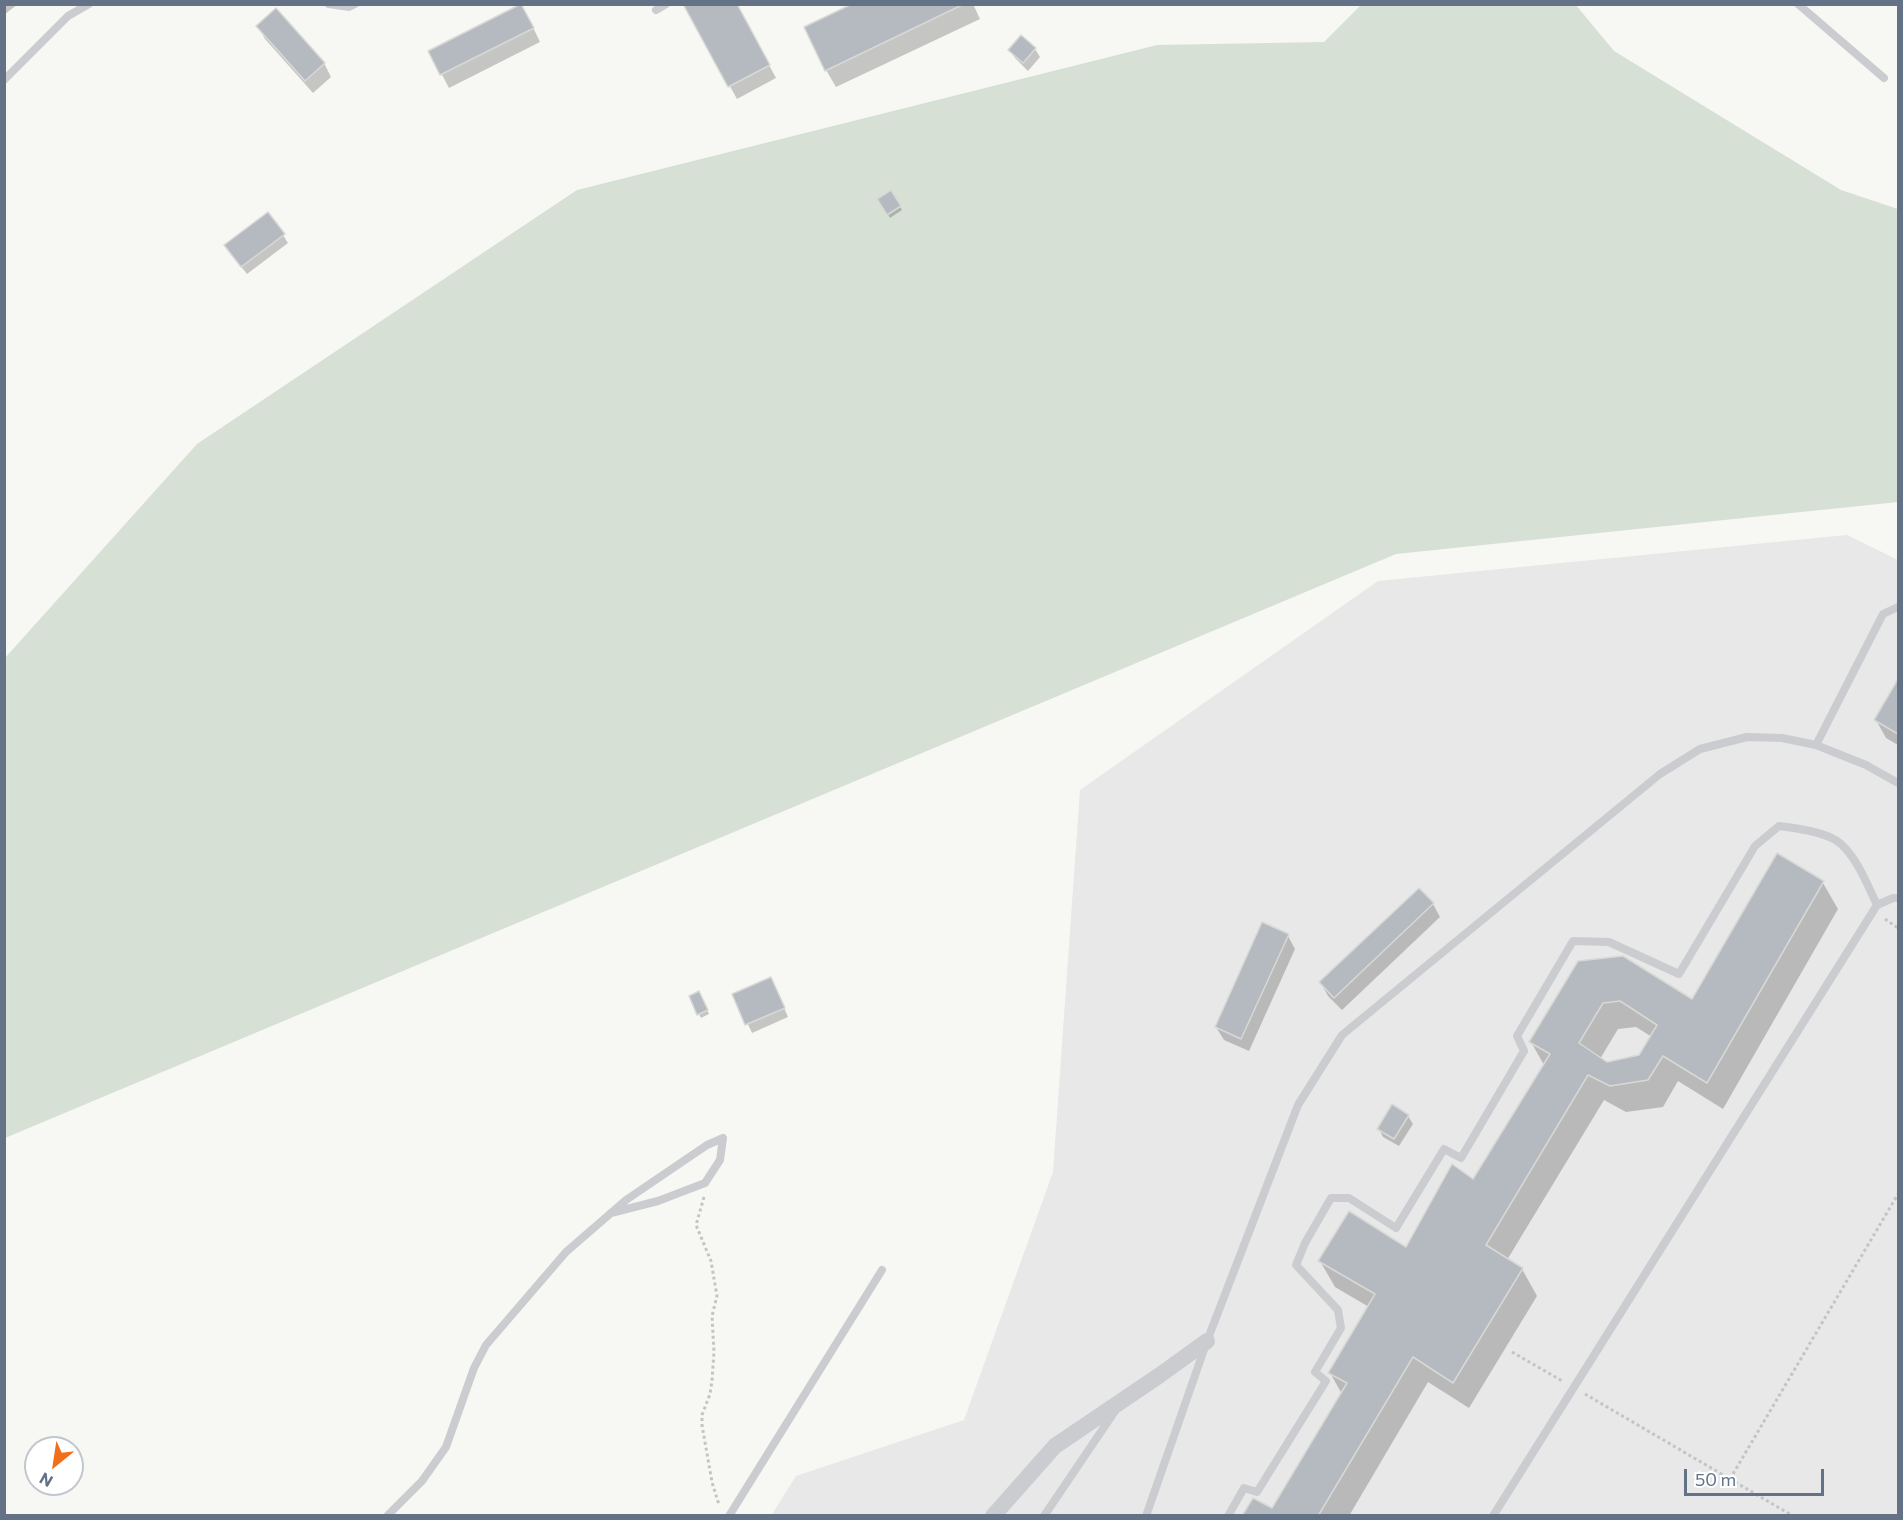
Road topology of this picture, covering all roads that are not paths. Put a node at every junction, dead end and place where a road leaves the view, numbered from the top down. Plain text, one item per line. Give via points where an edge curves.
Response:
1 (89, 4) edge
2 (329, 4) edge
3 (355, 4) edge
4 (666, 4) edge
5 (1798, 4) edge
6 (656, 9) dead end
7 (1884, 78) dead end
8 (4, 80) edge
9 (1899, 607) edge
10 (1816, 745) junction
11 (1899, 783) edge
12 (1899, 898) edge
13 (1877, 905) junction
14 (611, 1213) junction
15 (882, 1270) dead end
16 (1207, 1341) junction
17 (1122, 1401) junction
18 (387, 1515) edge
19 (729, 1515) edge
20 (993, 1515) edge
21 (1044, 1515) edge
22 (1146, 1515) edge
23 (1228, 1515) edge
24 (1493, 1515) edge

1 - 8 lane via 68,16
2 - 3 lane
4 - 6 lane
5 - 7 lane
9 - 10 lane via 1883,614
10 - 11 lane
10 - 16 lane via 1782,738 1747,737 1690,755 1660,774 1342,1035 1298,1105
12 - 13 lane
13 - 23 lane via 1858,866 1840,843 1810,830 1779,826 1755,846 1679,974 1609,942 1572,941 1517,1036 1524,1051 1461,1158 1444,1149 1396,1228 1349,1198 1331,1198 1296,1265 1338,1310 1341,1328 1315,1372 1326,1381 1257,1492 1244,1488
13 - 24 lane
14 - 14 lane via 707,1145 723,1138 720,1160 705,1183
14 - 18 lane via 566,1252 486,1345 446,1447 422,1481
15 - 19 lane
16 - 17 street
16 - 22 lane
17 - 20 street via 1055,1446
17 - 21 lane

